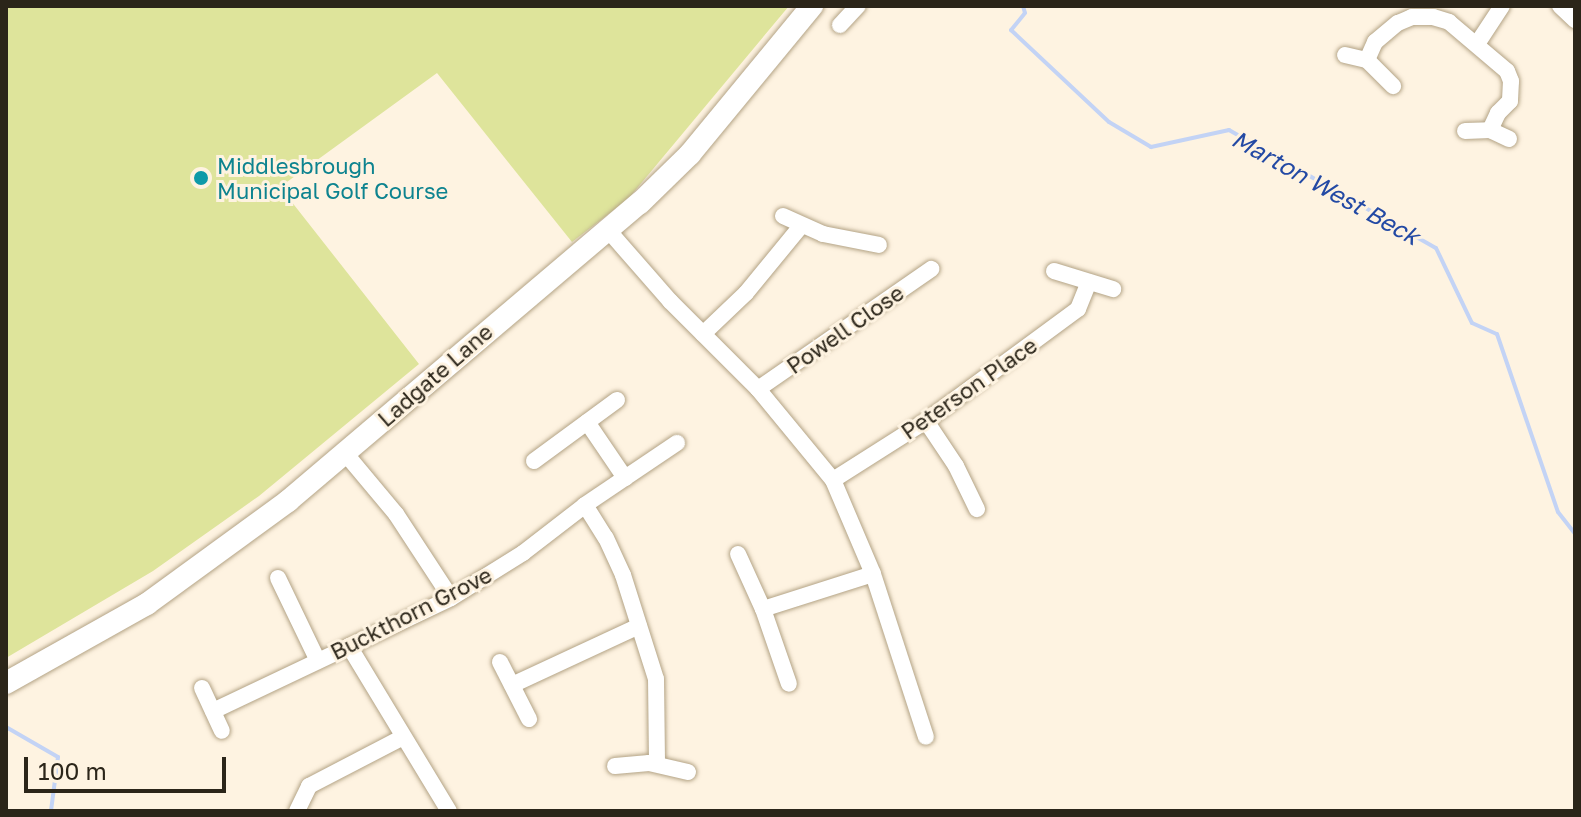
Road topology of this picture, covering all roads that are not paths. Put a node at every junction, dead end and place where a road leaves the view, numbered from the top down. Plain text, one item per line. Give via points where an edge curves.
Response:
1 (812, 6) edge
2 (858, 6) edge
3 (1502, 6) edge
4 (1560, 6) edge
5 (1575, 20) edge
6 (840, 25) dead end
7 (1477, 44) junction
8 (1345, 55) dead end
9 (1367, 60) junction
10 (1393, 86) dead end
11 (1490, 130) junction
12 (1465, 131) dead end
13 (1509, 139) dead end
14 (783, 216) dead end
15 (801, 226) junction
16 (608, 230) junction
17 (879, 245) dead end
18 (931, 269) dead end
19 (1054, 271) dead end
20 (1089, 282) junction
21 (1113, 289) dead end
22 (703, 334) junction
23 (758, 389) junction
24 (617, 400) dead end
25 (926, 421) junction
26 (587, 422) junction
27 (677, 443) dead end
28 (345, 453) junction
29 (534, 461) dead end
30 (625, 478) junction
31 (833, 480) junction
32 (585, 505) junction
33 (977, 509) dead end
34 (738, 554) dead end
35 (873, 574) junction
36 (278, 578) dead end
37 (451, 598) junction
38 (763, 609) junction
39 (639, 626) junction
40 (349, 646) junction
41 (318, 661) junction
42 (500, 662) dead end
43 (6, 683) edge
44 (789, 684) dead end
45 (512, 685) junction
46 (202, 688) dead end
47 (213, 711) junction
48 (529, 719) dead end
49 (222, 731) dead end
50 (403, 737) junction
51 (926, 737) dead end
52 (657, 764) junction
53 (615, 766) dead end
54 (688, 772) dead end
55 (297, 811) edge
56 (449, 811) edge

1 - 16 main road, Ladgate Lane via 690,154
2 - 6 street
3 - 7 street
4 - 5 street
7 - 9 street via 1449,22 1412,17 1386,31
7 - 11 street via 1511,81 1510,101
8 - 9 street
9 - 10 street
11 - 12 street
11 - 13 street
14 - 15 street
15 - 17 street
15 - 22 street via 746,293
16 - 22 street
16 - 28 main road, Ladgate Lane
18 - 23 street, Powell Close
19 - 20 street
20 - 21 street
20 - 25 street, Peterson Place via 1078,309
22 - 23 street
23 - 31 street
24 - 26 street
25 - 31 street, Peterson Place
25 - 33 street
26 - 29 street
26 - 30 street
27 - 30 street, Buckthorn Grove
28 - 37 street via 396,514
28 - 43 main road, Ladgate Lane via 147,604
30 - 32 street, Buckthorn Grove
31 - 35 street
32 - 37 street, Buckthorn Grove via 523,553
32 - 39 street via 623,575
34 - 38 street
35 - 38 street
35 - 51 street
36 - 41 street
37 - 40 street, Buckthorn Grove
38 - 44 street
39 - 45 street
39 - 52 street via 656,679
40 - 41 street, Buckthorn Grove
40 - 50 street
41 - 47 street, Buckthorn Grove
42 - 45 street
45 - 48 street
46 - 47 street
47 - 49 street
50 - 55 street via 309,786
50 - 56 street
52 - 53 street
52 - 54 street

